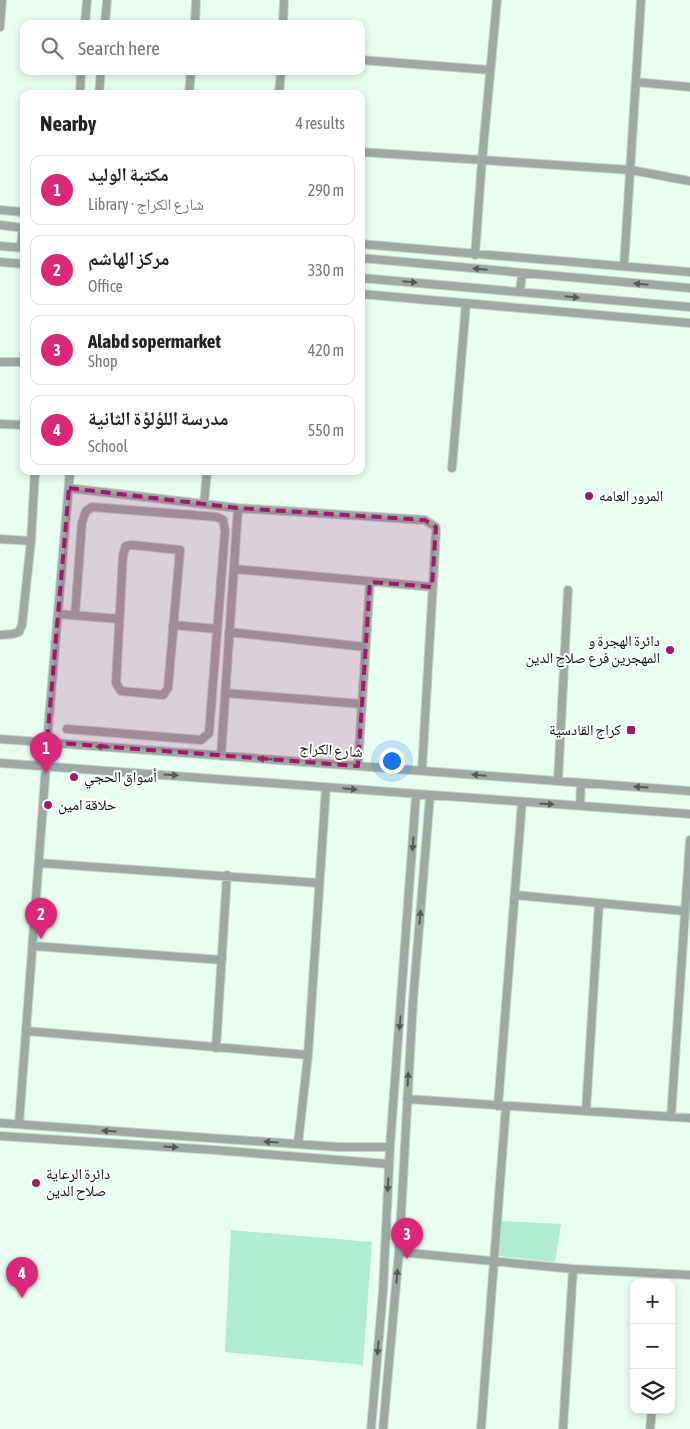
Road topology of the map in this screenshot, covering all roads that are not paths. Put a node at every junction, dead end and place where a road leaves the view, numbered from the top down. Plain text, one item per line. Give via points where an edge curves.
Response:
1 (2, 0) edge
2 (87, 0) edge
3 (106, 0) edge
4 (196, 0) edge
5 (284, 0) edge
6 (497, 0) edge
7 (641, 0) edge
8 (85, 20) edge
9 (105, 20) edge
10 (195, 20) edge
11 (283, 20) edge
12 (0, 27) edge
13 (365, 60) edge
14 (490, 70) junction
15 (81, 75) edge
16 (101, 75) edge
17 (190, 75) edge
18 (281, 75) edge
19 (636, 82) junction
20 (690, 87) edge
21 (80, 90) edge
22 (99, 90) edge
23 (189, 90) edge
24 (279, 90) edge
25 (365, 152) edge
26 (482, 160) junction
27 (630, 170) junction
28 (690, 181) edge
29 (0, 210) edge
30 (20, 212) edge
31 (0, 226) edge
32 (20, 228) edge
33 (365, 244) edge
34 (0, 246) edge
35 (20, 248) edge
36 (475, 255) junction
37 (365, 258) edge
38 (0, 262) edge
39 (20, 264) edge
40 (624, 266) junction
41 (681, 272) junction
42 (690, 272) edge
43 (522, 273) junction
44 (365, 278) edge
45 (680, 287) junction
46 (690, 288) edge
47 (520, 292) junction
48 (365, 294) edge
49 (466, 304) junction
50 (679, 306) junction
51 (690, 308) edge
52 (678, 322) junction
53 (690, 323) edge
54 (0, 362) edge
55 (20, 362) edge
56 (0, 424) edge
57 (20, 425) edge
58 (452, 468) dead end
59 (35, 475) edge
60 (70, 475) edge
61 (207, 475) edge
62 (69, 488) junction
63 (204, 504) junction
64 (238, 508) junction
65 (0, 539) edge
66 (31, 541) junction
67 (234, 569) junction
68 (370, 582) junction
69 (432, 587) junction
70 (568, 590) dead end
71 (60, 614) junction
72 (75, 615) junction
73 (119, 619) junction
74 (173, 625) junction
75 (217, 629) junction
76 (229, 632) junction
77 (0, 635) edge
78 (365, 647) junction
79 (225, 693) junction
80 (362, 704) junction
81 (67, 729) dead end
82 (0, 739) edge
83 (47, 742) junction
84 (221, 756) junction
85 (0, 762) edge
86 (46, 765) junction
87 (358, 766) junction
88 (422, 770) junction
89 (558, 781) junction
90 (581, 782) junction
91 (326, 787) junction
92 (690, 791) edge
93 (416, 795) junction
94 (430, 796) junction
95 (522, 802) junction
96 (580, 806) junction
97 (690, 814) edge
98 (690, 840) edge
99 (39, 863) junction
100 (227, 875) junction
101 (320, 883) junction
102 (515, 896) junction
103 (599, 904) junction
104 (684, 912) junction
105 (33, 946) junction
106 (222, 960) junction
107 (402, 1000) junction
108 (413, 1001) junction
109 (26, 1031) junction
110 (216, 1048) junction
111 (308, 1055) junction
112 (407, 1099) junction
113 (502, 1106) junction
114 (586, 1111) junction
115 (671, 1117) junction
116 (690, 1118) edge
117 (0, 1123) edge
118 (18, 1124) junction
119 (66, 1128) junction
120 (86, 1129) junction
121 (0, 1136) edge
122 (64, 1140) junction
123 (85, 1142) junction
124 (298, 1144) junction
125 (338, 1147) junction
126 (390, 1147) junction
127 (337, 1159) junction
128 (389, 1164) junction
129 (399, 1252) junction
130 (492, 1262) junction
131 (573, 1269) junction
132 (661, 1273) junction
133 (690, 1274) edge
134 (660, 1279) edge
135 (383, 1291) junction
136 (395, 1293) junction
137 (652, 1414) edge
138 (372, 1429) edge
139 (383, 1429) edge
140 (481, 1429) edge
141 (563, 1429) edge
142 (650, 1429) edge

1 - 12 street
2 - 8 street
3 - 9 street
4 - 10 street
5 - 11 street
6 - 14 street
7 - 19 street
13 - 14 street
14 - 26 street
15 - 21 street
16 - 22 street
17 - 23 street
18 - 24 street
19 - 20 street
19 - 27 street
25 - 26 street
26 - 27 street
26 - 36 street
27 - 28 street
27 - 40 street
29 - 30 street
31 - 32 street
33 - 36 street
34 - 35 street
36 - 40 street
43 -> 37 street
38 - 39 street
40 - 41 street
41 - 42 street
41 - 45 street
45 -> 43 street
43 - 47 street
44 -> 47 street
45 - 46 street
47 -> 50 street
48 - 49 street
49 - 52 street
49 - 58 street
50 - 51 street
50 - 52 street
52 - 53 street
54 - 55 street
56 - 57 street
59 - 66 street
60 - 62 street
61 - 63 street
62 - 63 street
62 - 71 street
63 - 64 street
64 - 67 street
64 - 69 street via 425,520 436,527
65 - 66 street
66 - 77 street via 22,624 19,632
67 - 68 street
67 - 76 street
68 - 69 street
68 - 78 street
69 - 88 street
70 - 89 street
71 - 72 street
71 - 83 street
72 - 73 street
72 - 75 street via 82,522 86,511 92,508 217,516 223,520 225,531
73 - 74 street via 116,682 121,691 129,693 166,693
73 - 74 street via 126,546 180,550
74 - 75 street
75 - 81 street via 206,738
76 - 78 street
76 - 79 street
78 - 80 street
79 - 80 street
79 - 84 street
80 - 87 street
82 - 83 street, شارع الكراج
84 -> 83 street, شارع الكراج
87 -> 84 street, شارع الكراج
85 - 86 street
86 -> 91 street
86 - 99 street
87 - 88 street, شارع الكراج
89 -> 88 street, شارع الكراج
89 - 90 street, شارع الكراج
92 -> 90 street, شارع الكراج
90 - 96 street
91 -> 93 street
91 - 101 street
93 - 94 street
93 -> 107 street
94 - 95 street
108 -> 94 street
95 -> 96 street
95 - 102 street
96 - 97 street
98 - 104 street
99 - 100 street
99 - 105 street
100 - 101 street
100 - 106 street
101 - 111 street
102 - 103 street
102 - 113 street
103 - 104 street
103 - 114 street
104 - 115 street
105 - 106 street
105 - 109 street
106 - 110 street
107 - 108 street
107 -> 126 street
112 -> 108 street
109 - 110 street
109 - 118 street
110 - 111 street
111 - 124 street
112 - 113 street
112 - 129 street
113 - 114 street
113 - 130 street
114 - 115 street
115 - 116 street
117 - 118 street
118 - 119 street
119 - 120 street
119 - 122 street via 71,1134
120 - 123 street via 81,1134
124 -> 120 street
121 - 122 street
122 - 123 street
123 -> 127 street
124 - 125 street
125 - 126 street
125 - 127 street
126 - 128 street
127 - 128 street
128 -> 135 street
129 - 130 street
136 -> 129 street
130 - 131 street
130 - 140 street
131 - 132 street
131 - 141 street
132 - 133 street
132 - 134 street
135 - 136 street
135 -> 138 street
136 - 139 street
137 - 142 street

